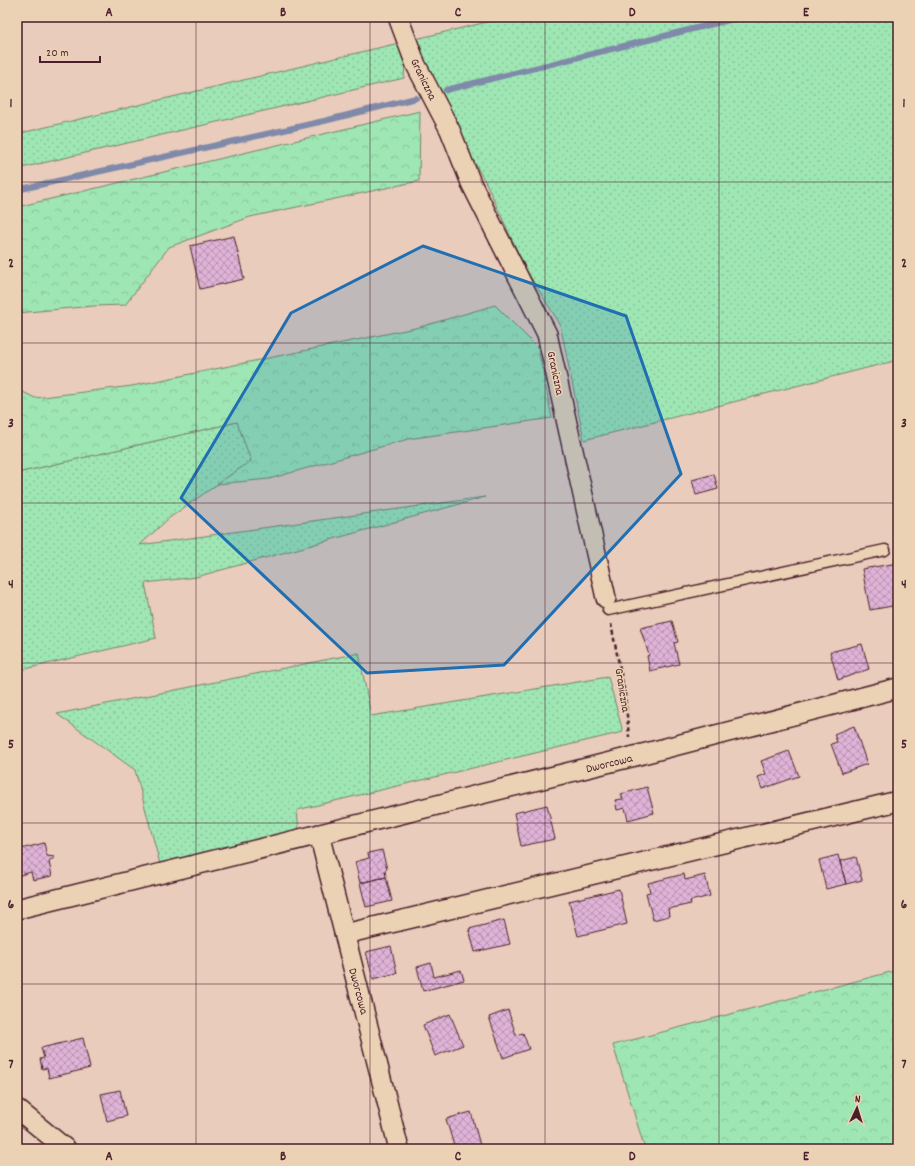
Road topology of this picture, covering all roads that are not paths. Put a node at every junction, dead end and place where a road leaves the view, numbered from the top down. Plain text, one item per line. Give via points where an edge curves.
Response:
1 (398, 17) edge
2 (885, 550) dead end
3 (607, 604) joint
4 (898, 688) edge
5 (898, 801) edge
6 (318, 834) junction
7 (17, 909) edge
8 (345, 934) junction
9 (17, 1109) edge
10 (66, 1149) edge
11 (400, 1149) edge

1 - 3 street, Graniczna via 416,65 450,130 471,183 547,334
2 - 3 lane
4 - 6 street, Dworcowa
5 - 8 street
6 - 7 street, Dworcowa
6 - 8 street, Dworcowa
8 - 11 street, Dworcowa
9 - 10 street

